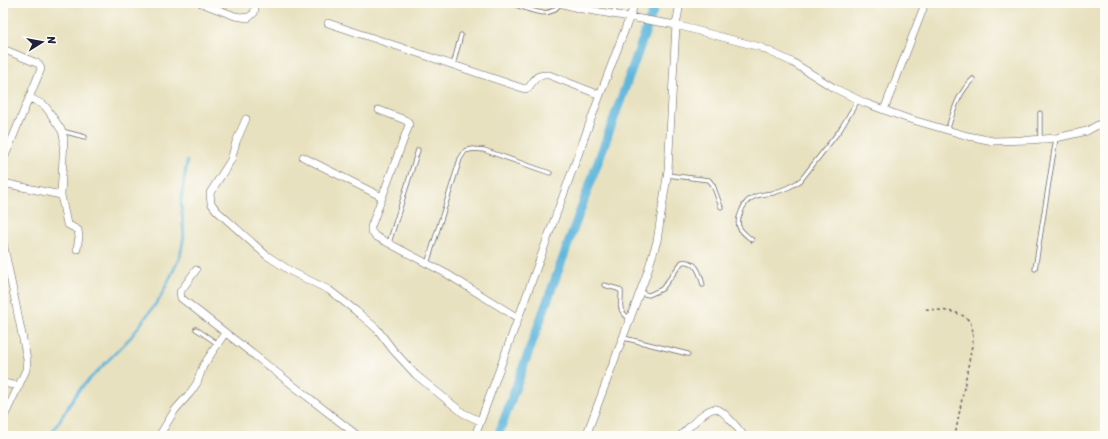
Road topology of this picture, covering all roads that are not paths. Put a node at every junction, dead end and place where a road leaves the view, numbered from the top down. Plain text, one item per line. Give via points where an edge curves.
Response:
1 (201, 3) edge
2 (256, 3) edge
3 (510, 3) edge
4 (560, 3) edge
5 (619, 3) edge
6 (635, 3) edge
7 (680, 3) edge
8 (923, 9) dead end
9 (612, 14) junction
10 (630, 17) junction
11 (328, 23) dead end
12 (676, 25) junction
13 (461, 35) dead end
14 (3, 49) edge
15 (453, 65) junction
16 (973, 79) dead end
17 (600, 95) junction
18 (30, 98) junction
19 (858, 100) junction
20 (379, 110) dead end
21 (884, 110) junction
22 (1040, 113) dead end
23 (246, 119) dead end
24 (1105, 121) edge
25 (62, 131) junction
26 (947, 131) junction
27 (85, 137) dead end
28 (1056, 138) junction
29 (1040, 139) junction
30 (418, 150) dead end
31 (303, 157) dead end
32 (3, 161) edge
33 (550, 173) dead end
34 (667, 175) junction
35 (3, 184) edge
36 (61, 195) junction
37 (382, 197) junction
38 (721, 207) dead end
39 (752, 240) dead end
40 (3, 242) edge
41 (389, 243) junction
42 (77, 249) dead end
43 (427, 264) junction
44 (1035, 269) dead end
45 (196, 270) dead end
46 (604, 285) dead end
47 (703, 285) dead end
48 (640, 293) junction
49 (518, 318) junction
50 (630, 320) junction
51 (196, 329) dead end
52 (225, 333) junction
53 (623, 338) junction
54 (218, 344) junction
55 (688, 354) dead end
56 (3, 383) edge
57 (19, 386) junction
58 (3, 419) edge
59 (480, 421) junction
60 (159, 436) edge
61 (358, 436) edge
62 (475, 436) edge
63 (586, 436) edge
64 (680, 436) edge
65 (744, 436) edge

1 - 2 street via 235,16 248,18 254,13
3 - 4 lane via 547,13 556,9
4 - 9 street
5 - 9 lane
6 - 10 street
7 - 12 street
8 - 21 street
9 - 10 street
10 - 12 street
10 - 17 street
11 - 15 street
12 - 19 street via 760,47 792,62
12 - 34 street
13 - 15 lane
14 - 18 street via 41,66
15 - 17 street via 525,89 541,74 549,75
16 - 26 lane via 960,94
17 - 49 street
18 - 25 street via 44,105
18 - 32 street
19 - 21 street
19 - 39 lane via 840,130 801,180 794,186 752,198 744,204 738,224 740,230
20 - 37 street via 405,120 409,125
21 - 26 street
22 - 29 lane
23 - 59 street via 232,156 210,193 211,203 217,211 266,255 292,272 329,290 356,310 377,329 416,375 463,413
24 - 28 street via 1087,131
25 - 27 lane
25 - 36 street via 64,139
26 - 29 street via 993,141
28 - 29 street
28 - 44 lane
30 - 41 lane
31 - 37 street
33 - 43 lane via 484,150 465,151 460,159
34 - 38 lane via 709,180 713,184
34 - 48 street via 657,241
35 - 36 street
36 - 42 street via 67,224 78,230
37 - 41 street via 371,231
40 - 57 street via 27,360
41 - 43 street
43 - 49 street
45 - 52 street via 180,292 181,298
46 - 50 lane via 621,291 621,310
47 - 48 lane via 699,271 688,261 682,262 662,289 649,295
48 - 50 street
49 - 59 street
50 - 53 street
51 - 54 lane
52 - 54 street
52 - 61 street
53 - 55 lane
53 - 63 street
54 - 60 street via 203,366 197,383 175,410
56 - 57 street
57 - 58 street
59 - 62 street
64 - 65 street via 703,414 713,409 724,414

